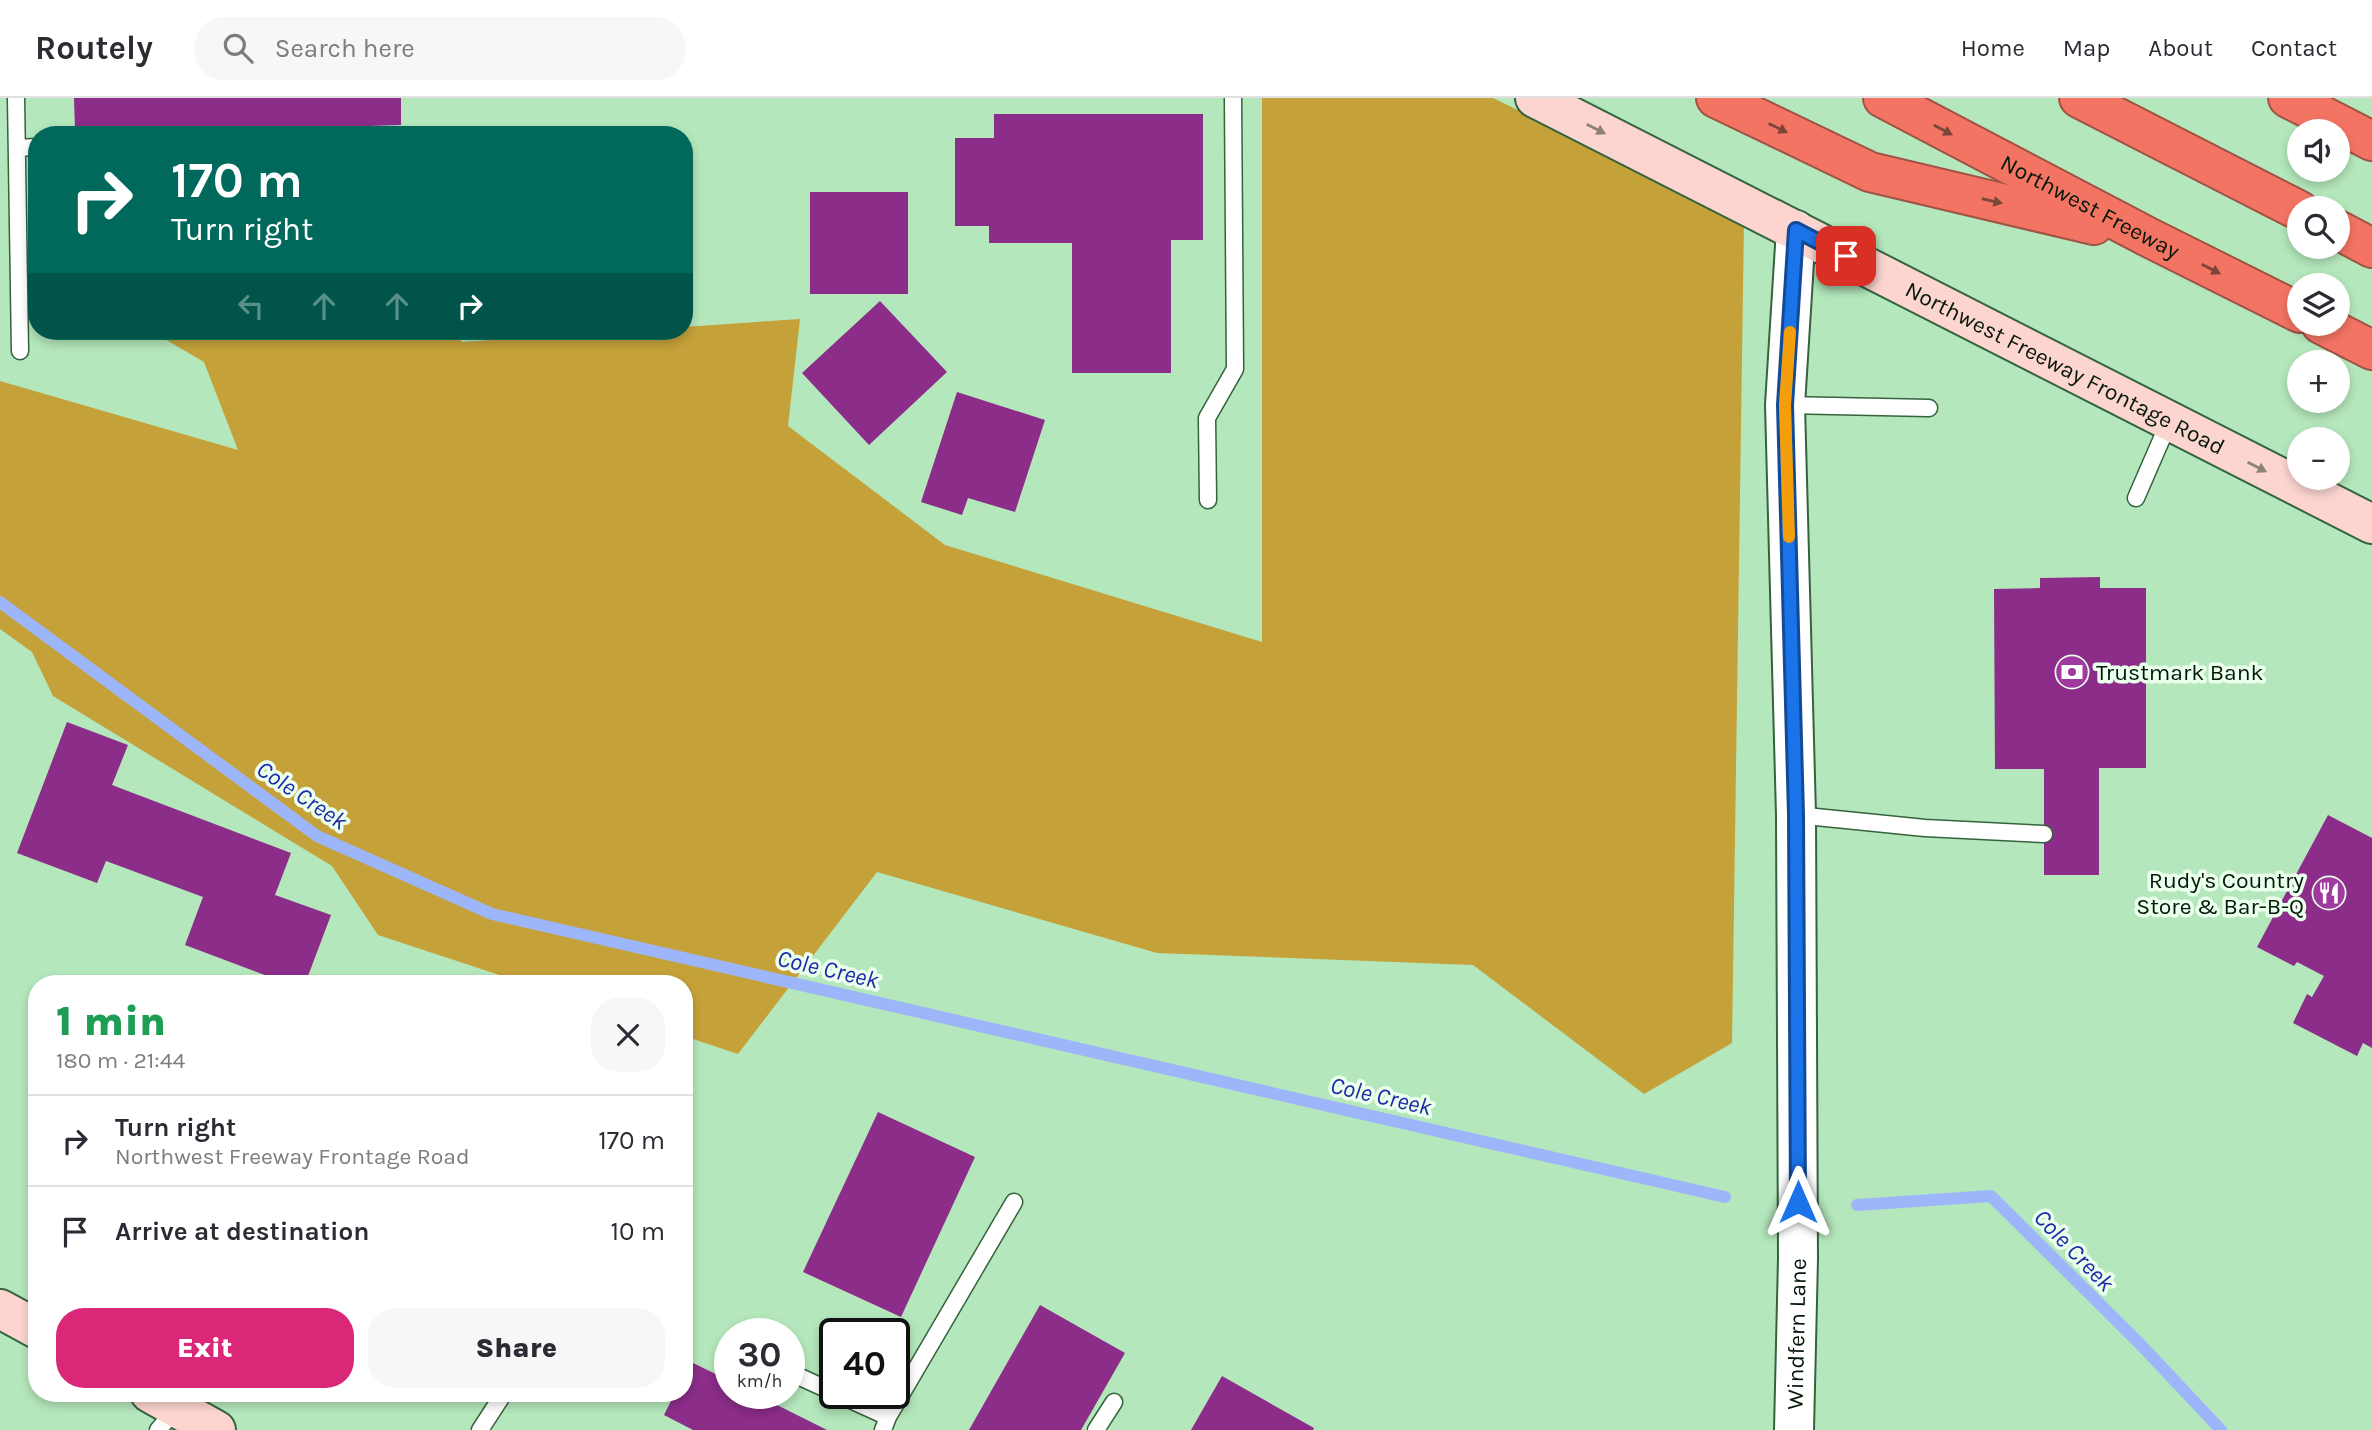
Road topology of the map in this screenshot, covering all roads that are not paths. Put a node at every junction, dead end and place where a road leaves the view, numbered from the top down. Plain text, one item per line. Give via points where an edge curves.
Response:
1 (16, 98) edge
2 (1233, 98) edge
3 (1535, 98) edge
4 (1716, 98) edge
5 (1883, 98) edge
6 (2079, 98) edge
7 (2288, 98) edge
8 (2372, 141) edge
9 (28, 147) edge
10 (17, 148) junction
11 (2287, 204) edge
12 (1796, 230) junction
13 (2350, 236) edge
14 (2150, 238) junction
15 (2372, 248) edge
16 (2287, 306) edge
17 (2344, 336) edge
18 (2372, 350) edge
19 (20, 351) dead end
20 (1785, 405) junction
21 (1929, 408) dead end
22 (2169, 422) junction
23 (2136, 498) dead end
24 (1208, 500) dead end
25 (2372, 524) edge
26 (1796, 815) junction
27 (2044, 834) dead end
28 (1014, 1202) dead end
29 (0, 1309) edge
30 (28, 1324) edge
31 (805, 1381) edge
32 (498, 1402) edge
33 (1114, 1402) dead end
34 (168, 1406) edge
35 (886, 1424) edge
36 (216, 1430) edge
37 (480, 1430) edge
38 (1097, 1430) edge
39 (1794, 1430) edge

1 - 10 lane
2 - 24 lane via 1235,369 1207,418
3 -> 12 main road, Northwest Freeway Frontage Road
4 -> 14 highway via 1870,172
5 -> 14 highway, Northwest Freeway
6 - 11 highway
7 - 8 highway
9 - 10 lane
10 - 19 lane
12 - 20 street, Windfern Lane
12 - 22 main road, Northwest Freeway Frontage Road
13 - 15 highway
14 -> 16 highway, Northwest Freeway
17 - 18 highway
20 - 21 lane
20 - 26 street, Windfern Lane
22 - 23 lane
22 -> 25 main road, Northwest Freeway Frontage Road
26 - 27 lane
26 - 39 street, Windfern Lane
28 - 35 lane
29 - 30 main road
31 - 35 lane
32 - 37 lane
33 - 38 lane
34 - 36 main road

